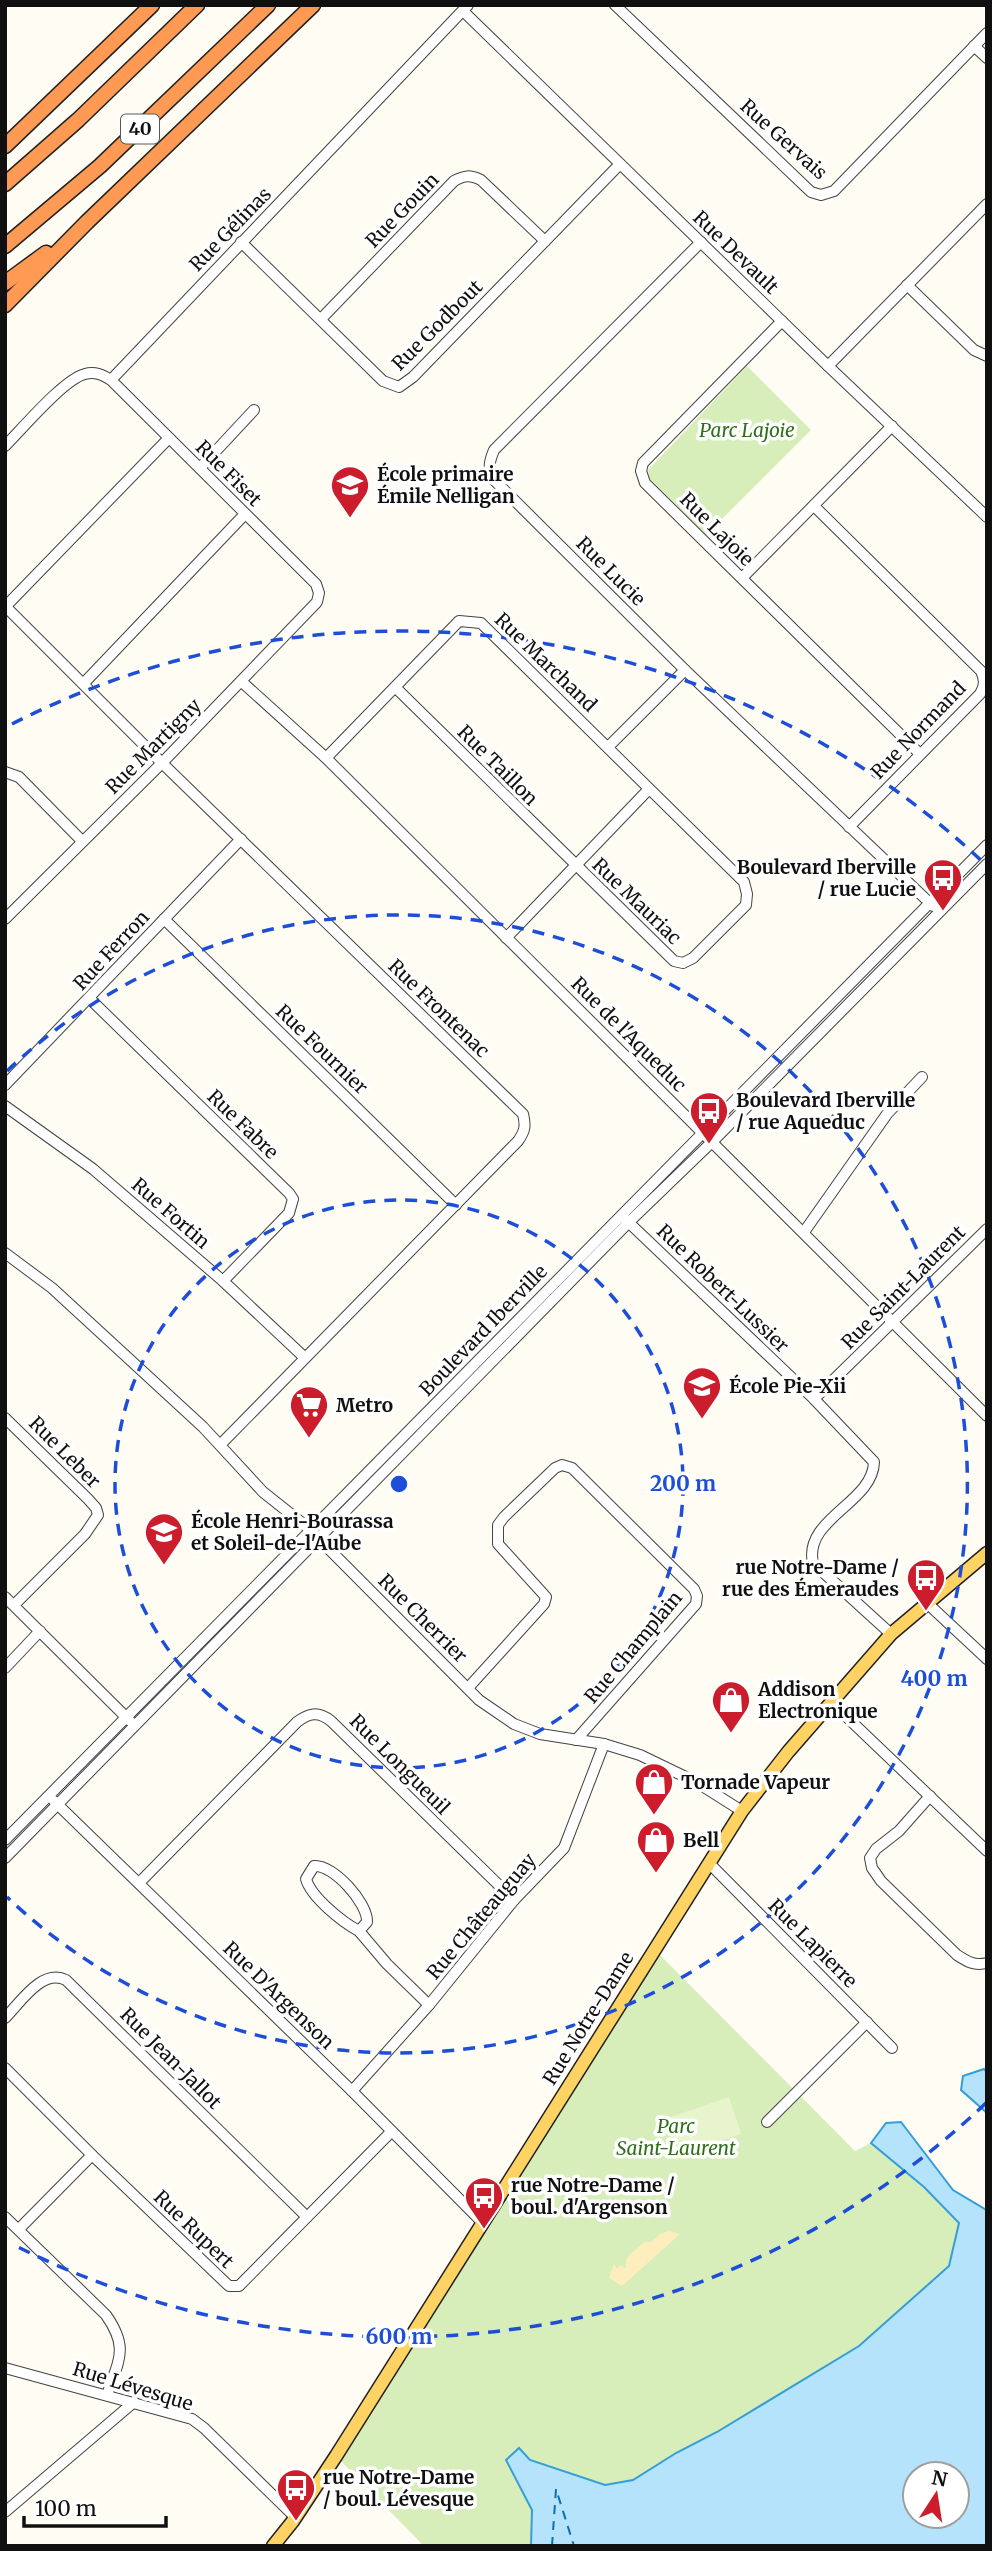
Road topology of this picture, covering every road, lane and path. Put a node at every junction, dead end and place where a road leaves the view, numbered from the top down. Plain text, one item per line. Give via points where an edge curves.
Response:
1 (152, 5) edge
2 (197, 5) edge
3 (268, 5) edge
4 (313, 5) edge
5 (615, 5) edge
6 (466, 8) edge
7 (987, 33) edge
8 (974, 46) junction
9 (987, 58) edge
10 (6, 144) edge
11 (620, 164) junction
12 (5, 184) edge
13 (987, 204) edge
14 (87, 222) junction
15 (545, 241) junction
16 (241, 242) junction
17 (701, 242) junction
18 (5, 246) edge
19 (5, 283) edge
20 (907, 285) junction
21 (5, 305) edge
22 (321, 319) junction
23 (782, 321) junction
24 (987, 356) edge
25 (828, 366) junction
26 (111, 380) junction
27 (254, 410) dead end
28 (892, 426) junction
29 (169, 438) junction
30 (5, 446) edge
31 (200, 468) junction
32 (814, 506) junction
33 (245, 513) junction
34 (987, 517) edge
35 (742, 578) junction
36 (319, 593) joint
37 (6, 607) edge
38 (685, 670) junction
39 (242, 682) junction
40 (83, 683) junction
41 (396, 688) junction
42 (608, 747) junction
43 (920, 754) junction
44 (326, 758) junction
45 (162, 763) junction
46 (5, 772) edge
47 (649, 789) junction
48 (849, 827) junction
49 (241, 839) junction
50 (82, 841) junction
51 (987, 845) edge
52 (987, 864) edge
53 (576, 866) junction
54 (929, 903) junction
55 (939, 912) junction
56 (5, 919) edge
57 (164, 919) junction
58 (506, 938) junction
59 (89, 999) junction
60 (922, 1077) dead end
61 (5, 1085) edge
62 (5, 1106) edge
63 (703, 1132) junction
64 (713, 1141) junction
65 (456, 1205) junction
66 (624, 1219) junction
67 (987, 1228) edge
68 (804, 1231) junction
69 (5, 1253) edge
70 (223, 1281) junction
71 (892, 1322) junction
72 (304, 1357) junction
73 (814, 1399) junction
74 (987, 1416) edge
75 (5, 1418) edge
76 (220, 1445) junction
77 (314, 1535) junction
78 (987, 1553) edge
79 (5, 1597) edge
80 (927, 1603) junction
81 (14, 1605) junction
82 (40, 1631) junction
83 (891, 1634) junction
84 (987, 1659) edge
85 (5, 1668) edge
86 (468, 1688) junction
87 (831, 1702) junction
88 (126, 1717) junction
89 (136, 1727) junction
90 (576, 1740) junction
91 (604, 1744) junction
92 (48, 1796) junction
93 (930, 1796) junction
94 (58, 1805) junction
95 (742, 1811) junction
96 (5, 1840) edge
97 (987, 1851) edge
98 (5, 1858) edge
99 (709, 1863) junction
100 (139, 1883) junction
101 (514, 1900) junction
102 (359, 1931) junction
103 (987, 1963) edge
104 (429, 2005) junction
105 (5, 2018) edge
106 (867, 2022) junction
107 (892, 2048) dead end
108 (5, 2068) edge
109 (352, 2091) junction
110 (767, 2122) dead end
111 (391, 2132) junction
112 (92, 2155) junction
113 (5, 2217) edge
114 (307, 2217) junction
115 (482, 2222) junction
116 (19, 2229) junction
117 (7, 2370) edge
118 (107, 2395) junction
119 (134, 2402) junction
120 (5, 2512) edge
121 (295, 2517) junction
122 (273, 2546) edge

1 - 10 highway
2 - 12 highway, 40
3 - 18 highway, 40 via 90,175
4 - 14 highway
5 - 8 street, Rue Gervais via 811,192 821,195 834,191
6 - 11 street, Rue Devault
6 - 16 street, Rue Gélinas
7 - 8 street, Rue Gervais
8 - 9 street
11 - 15 street, Rue Godbout
11 - 17 street, Rue Devault
13 - 20 street
14 - 19 highway
14 - 21 highway
15 - 22 street, Rue Gouin via 481,180 463,176
15 - 22 street, Rue Godbout via 399,387 383,380
16 - 22 street, Rue Godbout
16 - 26 street, Rue Gélinas
17 - 23 street, Rue Devault
17 - 38 street, Rue Lucie via 494,450 489,461 493,479
20 - 24 street via 974,350
20 - 25 street
23 - 25 street, Rue Devault
23 - 35 street, Rue Lajoie via 643,463 641,471 645,483
25 - 28 street, Rue Devault
26 - 29 street, Rue Fiset
26 - 30 street via 100,373 84,374 69,382
27 - 31 street
28 - 32 street
28 - 34 street, Rue Devault
29 - 31 street, Rue Fiset
29 - 37 street
31 - 33 street, Rue Fiset
32 - 35 street
32 - 43 street, Rue Normand via 981,671 984,686 980,694
33 - 36 street, Rue Fiset via 316,584
33 - 40 street
35 - 43 street, Rue Lajoie
36 - 39 street, Rue Martigny via 317,602
37 - 40 street, Rue Frontenac
38 - 42 street
38 - 48 street, Rue Lucie
39 - 44 street, Rue de l'Aqueduc
39 - 45 street, Rue Martigny
40 - 45 street, Rue Frontenac
41 - 42 street, Rue Marchand via 459,621 481,623
41 - 44 street, Rue Marchand
41 - 53 street, Rue Taillon
42 - 47 street, Rue Marchand
43 - 48 street, Rue Normand
44 - 58 street, Rue de l'Aqueduc
45 - 49 street, Rue Frontenac
45 - 50 street, Rue Martigny
46 - 50 street via 19,777
47 - 53 street
47 - 53 street, Rue Mauriac via 744,882 746,905 693,958 674,961
48 - 54 street, Rue Lucie
49 - 57 street, Rue Ferron
49 - 65 street, Rue Frontenac via 523,1114 525,1131 518,1141
50 - 56 street, Rue Martigny
51 - 54 street, Boulevard Iberville
52 - 55 street, Boulevard Iberville
53 - 58 street
54 - 55 street, Rue Lucie
54 - 63 street, Boulevard Iberville
55 - 64 street, Boulevard Iberville
57 - 59 street, Rue Ferron
57 - 65 street, Rue Fournier
58 - 63 street, Rue de l'Aqueduc
59 - 61 street, Rue Ferron
59 - 70 street, Rue Fabre via 293,1199 289,1213
60 - 68 street via 887,1114
62 - 70 street, Rue Fortin via 93,1169
63 - 64 street, Rue de l'Aqueduc
63 - 66 street, Boulevard Iberville
64 - 66 street, Boulevard Iberville
64 - 68 street, Rue de l'Aqueduc
65 - 72 street, Rue Frontenac
66 - 73 street, Rue Robert-Lussier
66 - 77 street, Boulevard Iberville
67 - 71 street, Rue Saint-Laurent
68 - 71 street, Rue de l'Aqueduc
69 - 76 street, Rue Cherrier via 52,1288
70 - 72 street, Rue Fortin
71 - 73 street, Rue Saint-Laurent
71 - 74 street, Rue de l'Aqueduc
72 - 76 street, Rue Frontenac
73 - 83 street, Rue Robert-Lussier via 874,1462 871,1479 816,1536 810,1551 813,1563
75 - 81 street, Rue Leber via 88,1499 98,1515 85,1535
76 - 77 street, Rue Cherrier via 263,1492
77 - 86 street, Rue Cherrier
77 - 88 street, Boulevard Iberville
77 - 89 street, Boulevard Iberville
78 - 80 main road, Rue Notre-Dame
79 - 81 street
80 - 83 main road, Rue Notre-Dame
80 - 84 street
81 - 82 street
82 - 85 street
82 - 88 street
83 - 87 main road, Rue Notre-Dame
86 - 90 street, Rue Cherrier via 514,1724
86 - 90 street, Rue Champlain via 546,1597 498,1544 498,1525 555,1468 572,1468 697,1596 695,1604
87 - 93 street
87 - 95 main road, Rue Notre-Dame
88 - 89 street
88 - 92 street, Boulevard Iberville
89 - 94 street, Boulevard Iberville
90 - 91 street, Rue Cherrier
91 - 95 street, Rue Cherrier via 671,1768
91 - 101 street, Rue Châteauguay via 564,1848
92 - 94 street, Rue D'Argenson
92 - 96 street, Boulevard Iberville
93 - 97 street
93 - 103 street via 876,1849 870,1858 872,1868 957,1955 968,1963
94 - 98 street, Boulevard Iberville
94 - 100 street, Rue D'Argenson
95 - 99 main road, Rue Notre-Dame
99 - 106 street, Rue Lapierre
99 - 115 main road, Rue Notre-Dame
100 - 101 street, Rue Longueuil via 297,1722 314,1713 331,1721
100 - 109 street, Rue D'Argenson
101 - 104 street, Rue Châteauguay
102 - 102 street via 367,1922 364,1905 331,1870 314,1866 306,1879 308,1888
102 - 104 street
104 - 109 street, Rue Châteauguay
105 - 114 street, Rue Jean-Jallot via 50,1976 66,1980
106 - 107 street, Rue Lapierre
106 - 110 street
108 - 112 street, Rue Rupert
109 - 111 street, Rue D'Argenson
111 - 114 street, Rue Rupert
111 - 115 street, Rue D'Argenson
112 - 114 street, Rue Rupert via 229,2286 239,2286
112 - 116 street
113 - 116 street
115 - 121 main road, Rue Notre-Dame
116 - 118 street via 117,2330 120,2353
117 - 118 street, Rue Lévesque
118 - 119 street, Rue Lévesque
119 - 120 street
119 - 121 street, Rue Lévesque via 191,2419 204,2428
121 - 122 main road, Rue Notre-Dame

